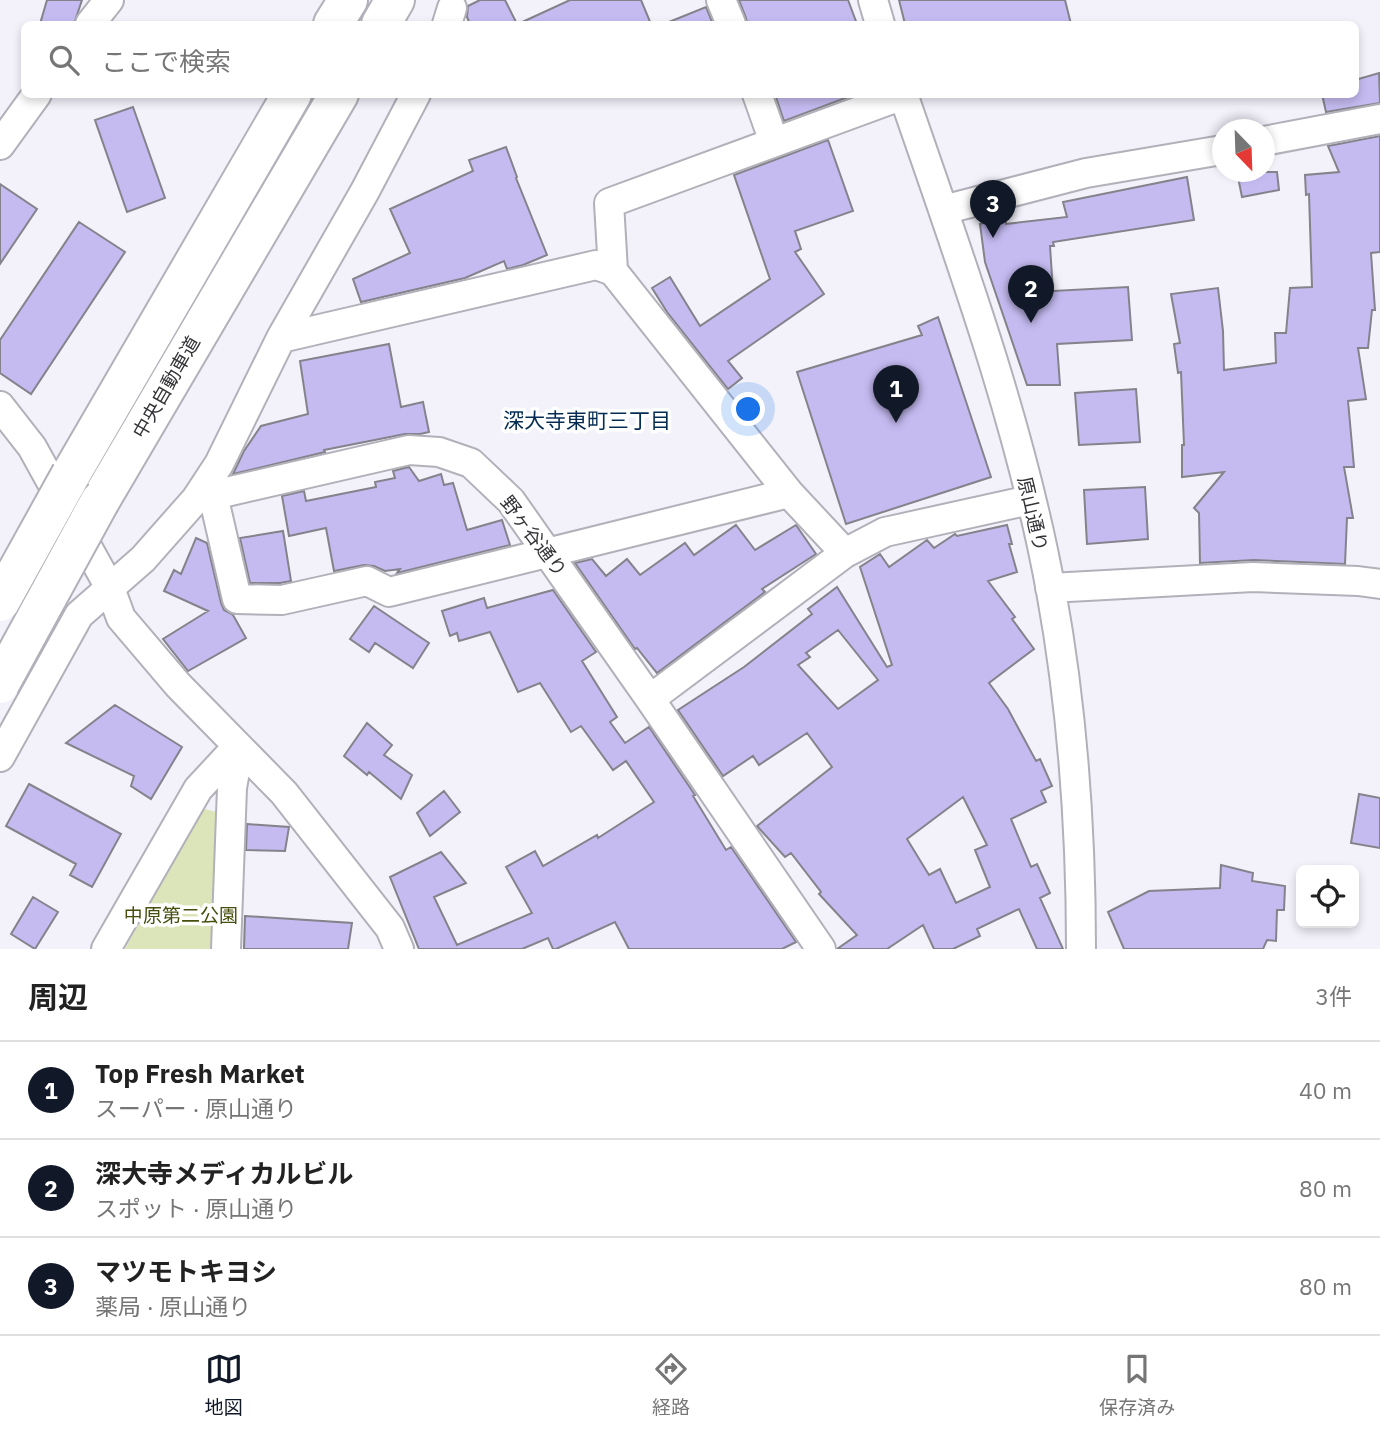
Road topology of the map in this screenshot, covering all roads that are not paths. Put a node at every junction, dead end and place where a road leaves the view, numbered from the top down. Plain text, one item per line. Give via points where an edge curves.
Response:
1 (108, 0) edge
2 (348, 0) edge
3 (395, 0) edge
4 (722, 0) edge
5 (873, 0) edge
6 (92, 21) edge
7 (335, 21) edge
8 (383, 21) edge
9 (730, 21) edge
10 (879, 21) edge
11 (34, 98) edge
12 (290, 98) edge
13 (337, 98) edge
14 (414, 98) edge
15 (758, 98) edge
16 (895, 98) edge
17 (904, 98) edge
18 (1380, 118) edge
19 (1275, 140) edge
20 (775, 142) junction
21 (0, 145) edge
22 (1212, 152) edge
23 (943, 210) junction
24 (613, 271) junction
25 (281, 338) junction
26 (0, 406) edge
27 (789, 493) junction
28 (204, 497) junction
29 (1030, 500) junction
30 (547, 553) junction
31 (845, 553) junction
32 (1380, 584) edge
33 (110, 588) junction
34 (1050, 588) junction
35 (0, 602) edge
36 (0, 684) edge
37 (650, 699) junction
38 (237, 747) junction
39 (0, 757) edge
40 (106, 949) edge
41 (226, 949) edge
42 (399, 949) edge
43 (821, 949) edge
44 (1081, 949) edge

1 - 6 street
2 - 7 highway
3 - 8 highway
4 - 9 street
5 - 10 street
11 - 21 street
12 - 35 highway, 中央自動車道, bridge
13 - 36 highway, 中央自動車道, bridge via 100,501
14 - 25 street
15 - 20 street
16 - 20 street
17 - 23 street, 原山通り
18 - 19 street
20 - 24 street via 609,203
22 - 23 street via 1086,173
23 - 29 street, 原山通り via 991,356
24 - 25 street via 596,265
24 - 27 street
25 - 28 street
26 - 33 street via 32,447
27 - 30 street
27 - 31 street
28 - 30 street, 野ヶ谷通り via 409,450 439,452 471,463 512,501
28 - 30 street via 237,599 282,600 367,581 389,592
28 - 33 street
29 - 31 street via 885,532
29 - 34 street, 原山通り
30 - 37 street, 野ヶ谷通り
31 - 37 street
32 - 34 street via 1253,577
33 - 38 street via 121,618
33 - 39 street via 79,615
34 - 44 street, 原山通り via 1076,779
37 - 43 street, 野ヶ谷通り
38 - 40 street via 198,789
38 - 41 street
38 - 42 street via 284,793 390,929

